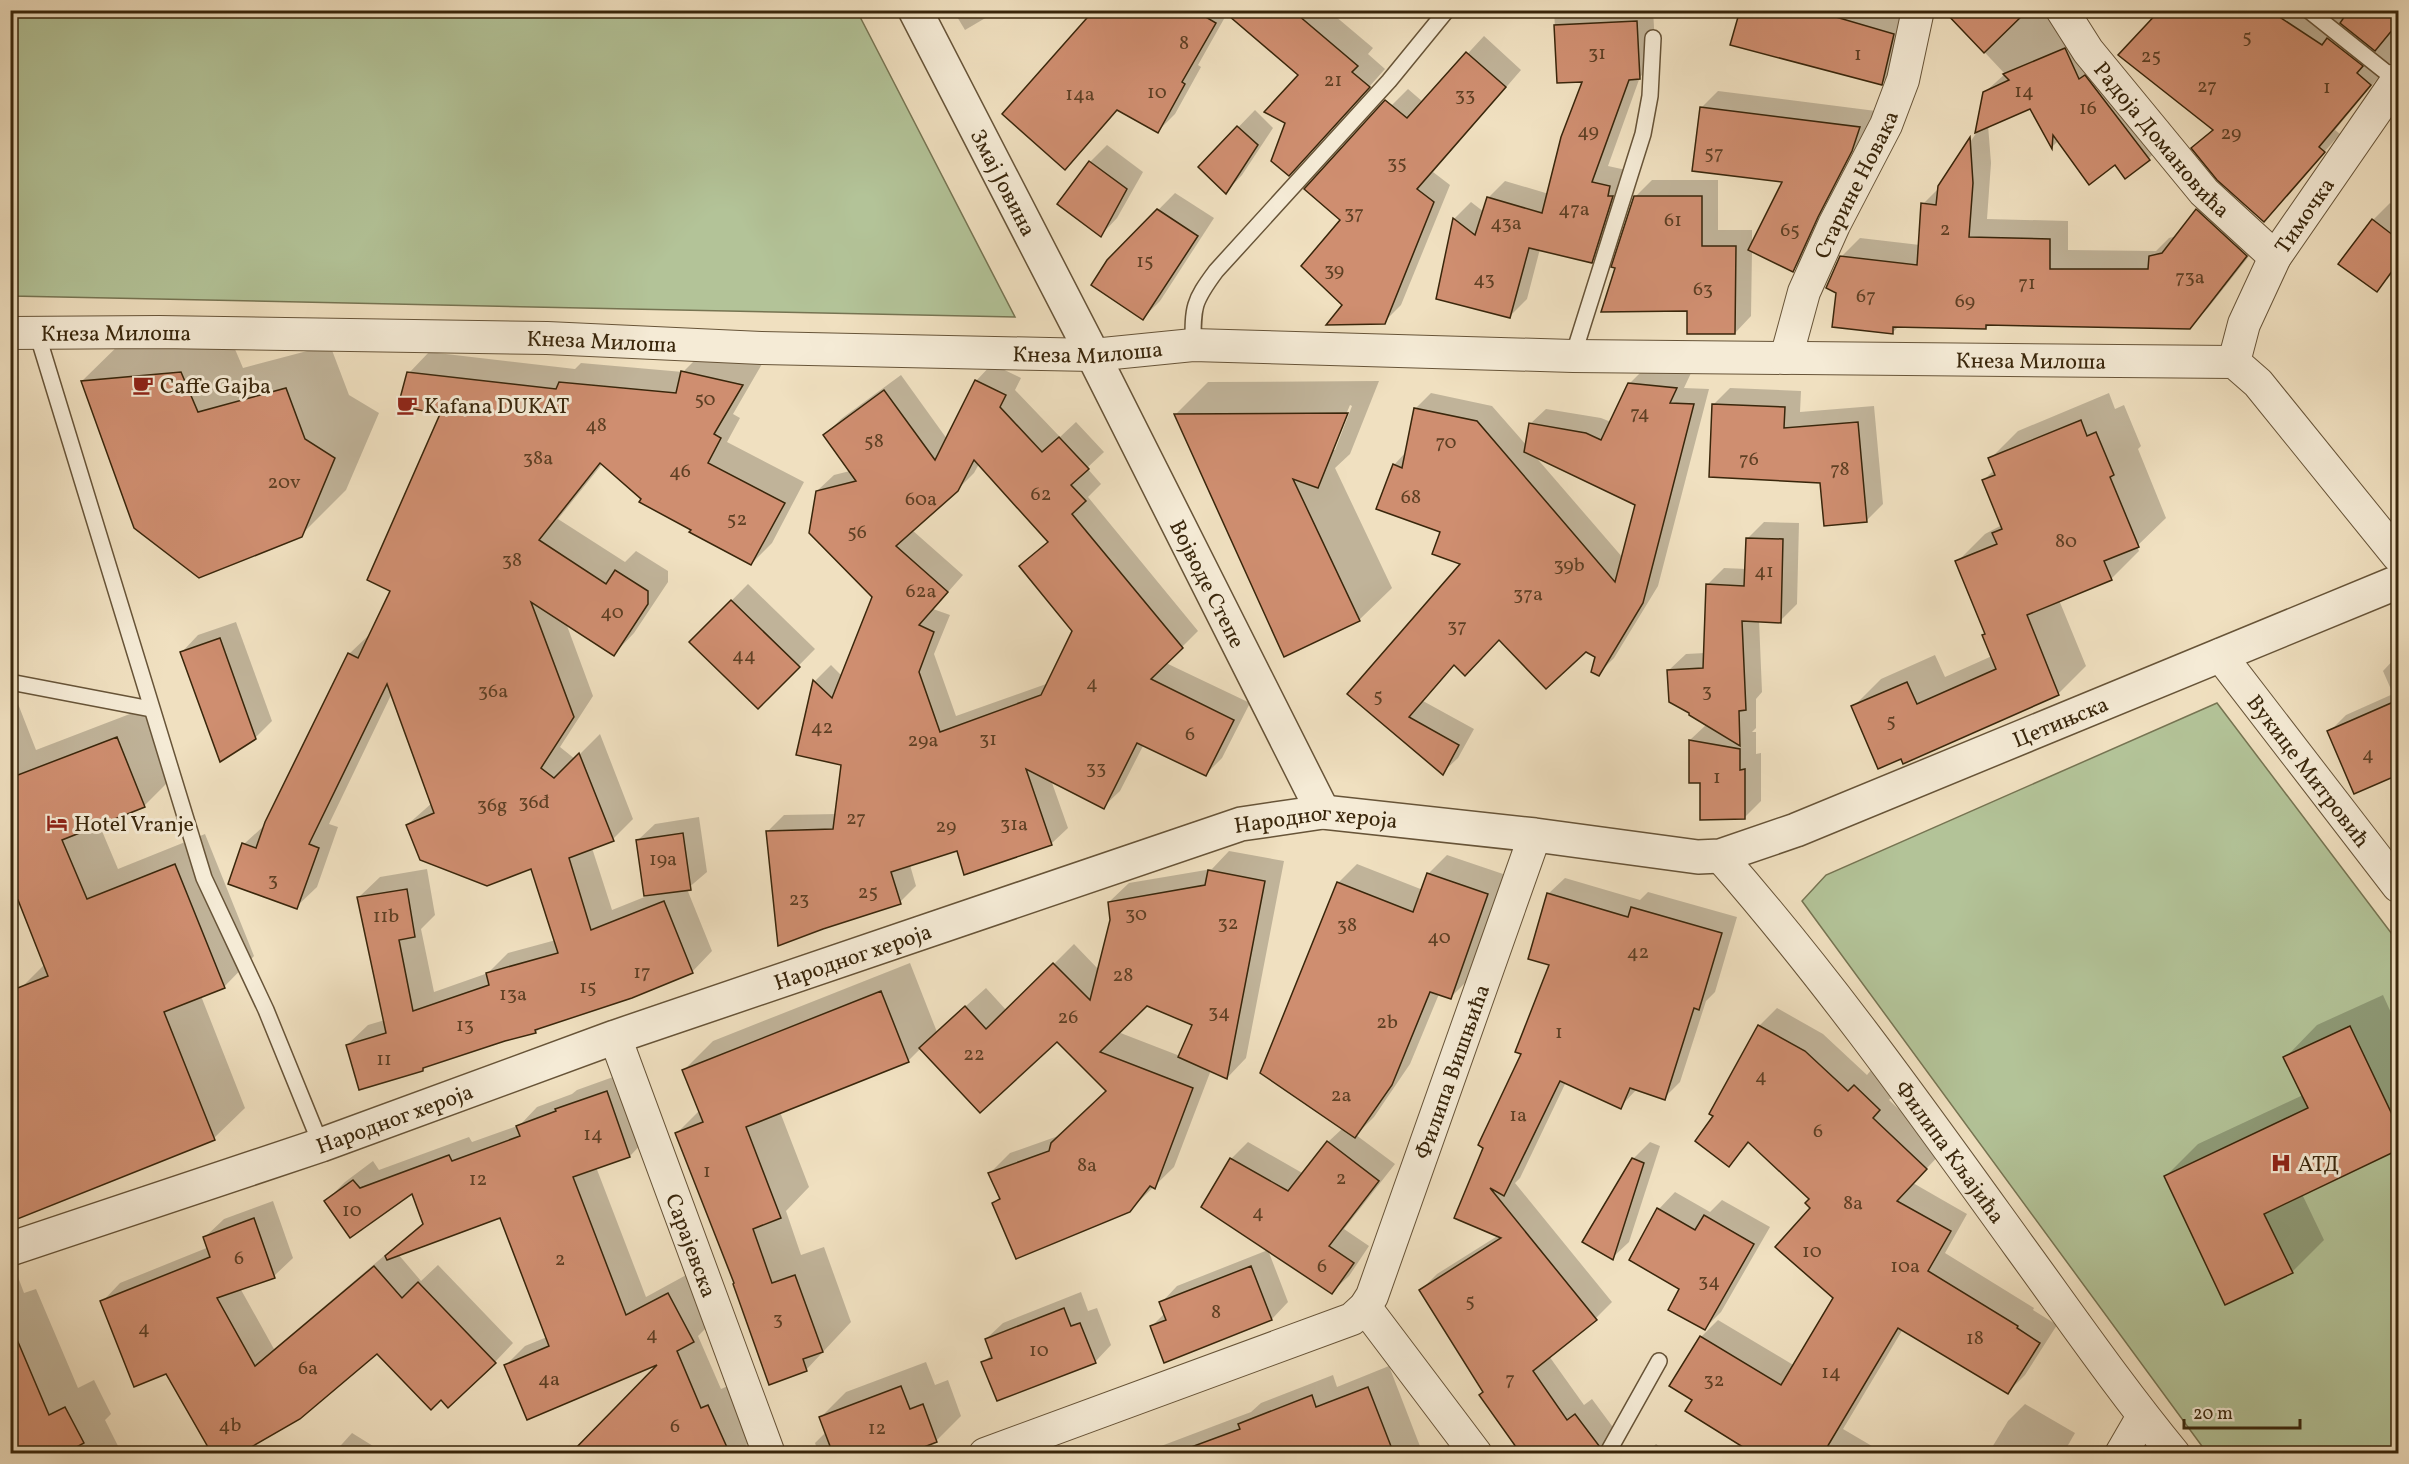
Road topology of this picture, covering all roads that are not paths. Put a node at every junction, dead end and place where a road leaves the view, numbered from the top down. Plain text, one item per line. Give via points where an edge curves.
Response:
1 (915, 10) edge
2 (1447, 10) edge
3 (1918, 10) edge
4 (2062, 10) edge
5 (2308, 10) edge
6 (1653, 38) dead end
7 (2398, 80) edge
8 (2274, 257) junction
9 (24, 333) edge
10 (1193, 345) junction
11 (1093, 355) junction
12 (1573, 356) junction
13 (1785, 358) junction
14 (2234, 362) junction
15 (2398, 556) edge
16 (2398, 582) edge
17 (2220, 655) junction
18 (10, 682) edge
19 (151, 709) junction
20 (1323, 812) junction
21 (1535, 835) junction
22 (1720, 856) junction
23 (2398, 886) edge
24 (615, 1037) junction
25 (321, 1144) junction
26 (10, 1249) edge
27 (1365, 1307) junction
28 (1659, 1361) dead end
29 (2143, 1416) junction
30 (769, 1454) edge
31 (985, 1454) edge
32 (1476, 1454) edge
33 (1607, 1454) edge
34 (2121, 1454) edge
35 (2174, 1454) edge

1 - 11 street, Змај Јовина
2 - 10 lane, Кнеза Милоша via 1389,81 1216,271 1198,296 1193,314
3 - 13 street, Старине Новака via 1903,80 1886,125 1804,292
4 - 8 street, Радоја Домановића via 2088,51 2204,192
5 - 7 lane, Тимочка
6 - 12 lane via 1650,96 1643,134
7 - 8 street, Тимочка
8 - 14 street, Тимочка via 2244,324
9 - 11 street, Кнеза Милоша via 547,338 762,348
9 - 19 lane
10 - 11 street, Кнеза Милоша
10 - 12 street, Кнеза Милоша
11 - 20 street, Војводе Степе
12 - 13 street, Кнеза Милоша
13 - 14 street, Кнеза Милоша
14 - 15 street via 2258,383
16 - 17 street, Цетињска
17 - 22 street, Цетињска via 1796,830
17 - 23 street, Вукице Митровић
18 - 19 lane
19 - 25 lane via 204,878 266,1010
20 - 21 street, Народног хероја
20 - 24 street, Народног хероја via 1241,824
21 - 22 street, Народног хероја via 1698,857
21 - 27 street, Филипа Вишњића
22 - 29 street, Филипа Кљајића via 1901,1082
24 - 25 street, Народног хероја
24 - 30 street, Сарајевска
25 - 26 street, Народног хероја
27 - 31 street via 1352,1319
27 - 32 street
28 - 33 lane
29 - 34 street
29 - 35 street, Филипа Кљајића

